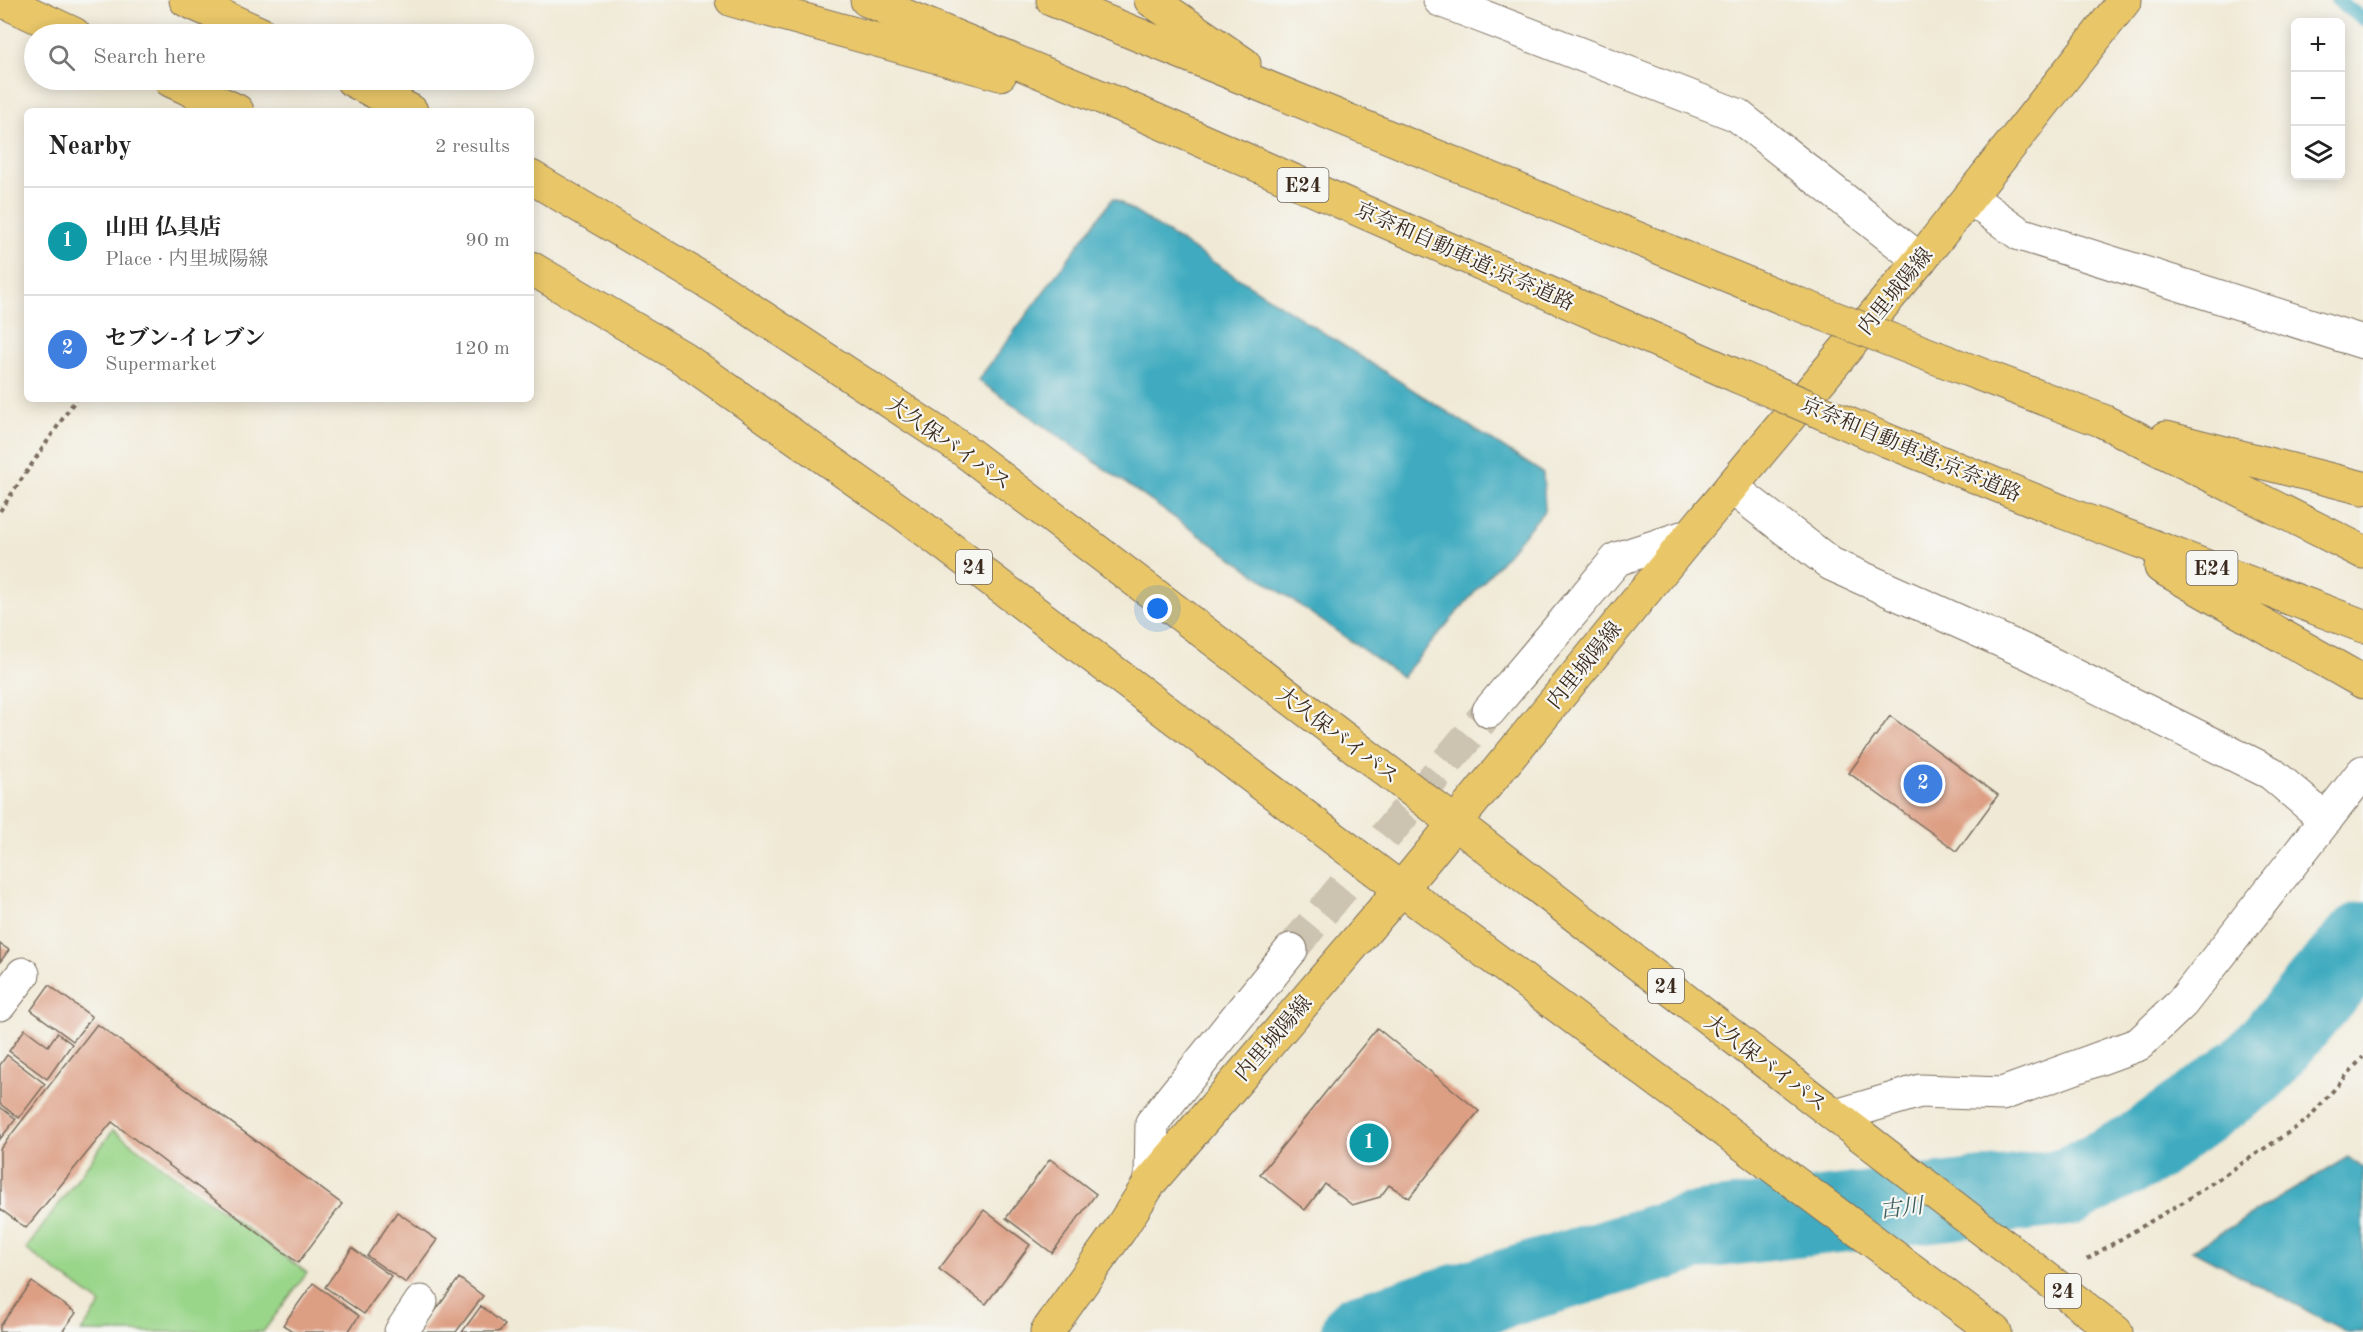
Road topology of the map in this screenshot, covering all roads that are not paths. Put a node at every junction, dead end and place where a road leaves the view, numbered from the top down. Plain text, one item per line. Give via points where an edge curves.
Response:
1 (1, 0) edge
2 (186, 0) edge
3 (732, 0) edge
4 (867, 0) edge
5 (1053, 0) edge
6 (1151, 0) edge
7 (1440, 0) edge
8 (2125, 0) edge
9 (53, 24) edge
10 (239, 24) edge
11 (192, 90) edge
12 (371, 90) edge
13 (1297, 100) junction
14 (231, 108) edge
15 (405, 108) edge
16 (1137, 112) junction
17 (534, 179) edge
18 (1970, 198) junction
19 (1920, 260) junction
20 (534, 270) edge
21 (2363, 342) edge
22 (2103, 422) junction
23 (1731, 487) junction
24 (2363, 488) edge
25 (2063, 512) junction
26 (1691, 535) junction
27 (2363, 552) edge
28 (2362, 625) edge
29 (2350, 674) edge
30 (1489, 711) tunnel mouth
31 (2363, 772) edge
32 (2326, 820) junction
33 (1454, 822) junction
34 (1401, 889) junction
35 (1291, 950) tunnel mouth
36 (23, 974) dead end
37 (0, 1004) edge
38 (1836, 1116) junction
39 (1150, 1181) junction
40 (421, 1302) dead end
41 (400, 1332) edge
42 (1047, 1332) edge
43 (1995, 1332) edge
44 (2116, 1332) edge

1 - 9 main road
2 - 10 main road
3 - 16 main road
4 - 16 main road, 京奈和自動車道;京奈道路 / E24
5 - 13 main road
6 - 13 main road
7 - 19 street via 1737,115
8 - 18 main road, 内里城陽線
11 - 14 main road
12 - 15 main road
13 - 22 main road, bridge via 1788,300
16 - 25 main road, 京奈和自動車道;京奈道路 / E24, bridge via 1737,376
17 - 33 main road, 大久保バイパス / 24 via 722,290 965,451
18 - 19 main road, 内里城陽線
18 - 21 street via 2020,234
19 - 23 main road, 内里城陽線
20 - 34 main road, 24 via 681,356 907,516
22 - 24 main road
22 - 27 main road
23 - 26 main road, 内里城陽線
23 - 32 street via 1831,564 2029,653 2271,773
25 - 28 main road, E24
25 - 29 main road
26 - 30 street via 1617,559
26 - 33 main road, 内里城陽線
31 - 32 street
32 - 38 street via 2182,1003 2139,1044 2002,1094 1920,1090
33 - 34 main road, 内里城陽線
33 - 38 main road, 大久保バイパス / 24
34 - 39 main road, 内里城陽線
34 - 43 main road, 24
35 - 39 street via 1152,1123
36 - 37 street
38 - 44 main road, 大久保バイパス / 24
39 - 42 main road, 内里城陽線
40 - 41 street

